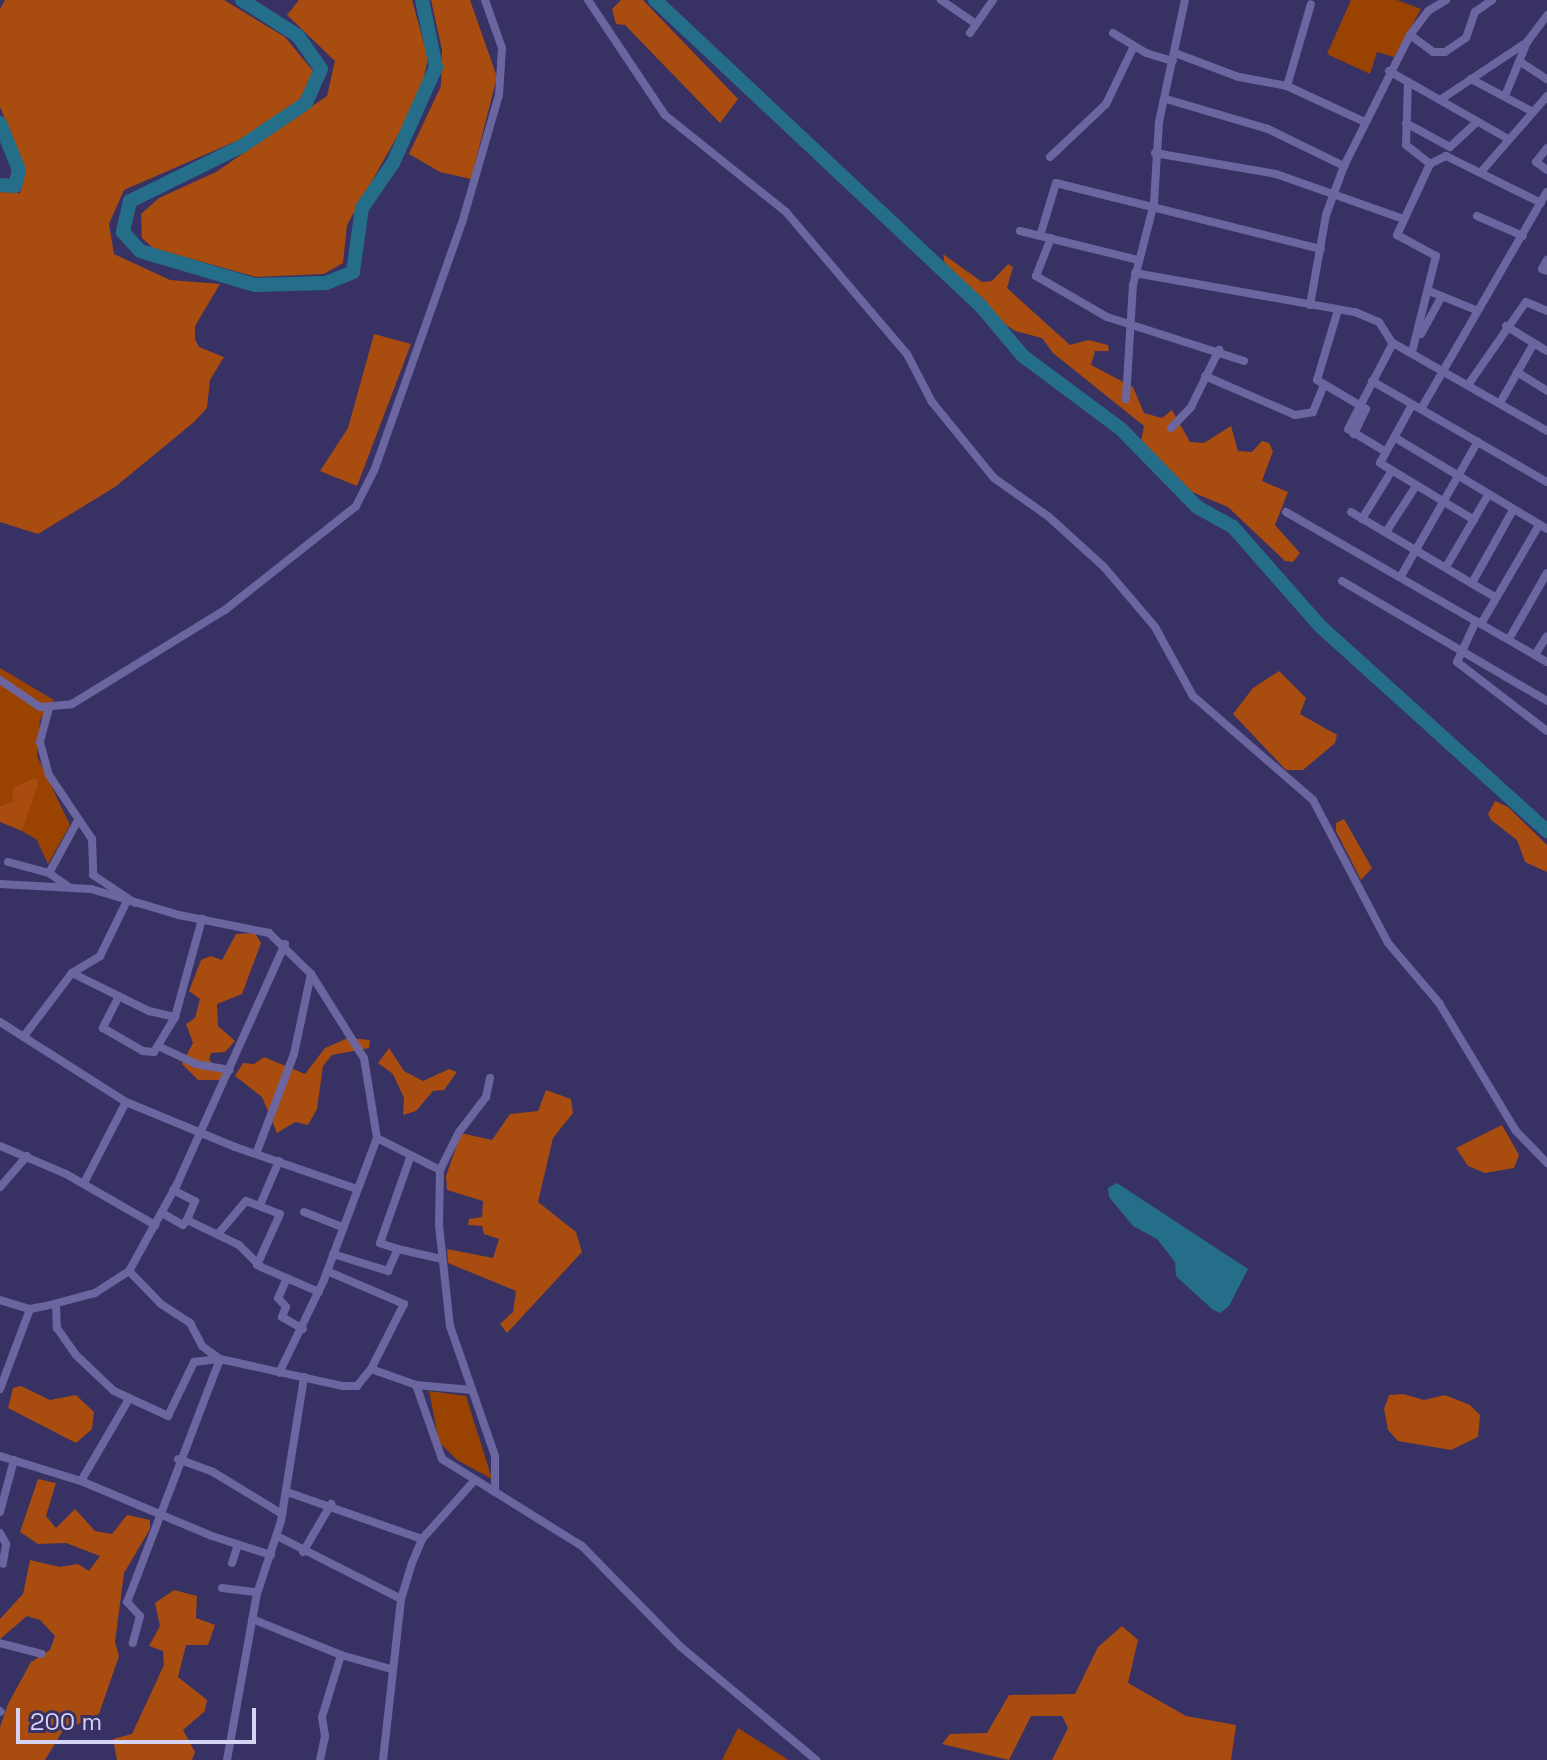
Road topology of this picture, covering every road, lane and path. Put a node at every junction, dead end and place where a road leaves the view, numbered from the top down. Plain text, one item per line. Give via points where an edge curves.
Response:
1 (485, 0) edge
2 (588, 0) edge
3 (941, 0) edge
4 (993, 0) edge
5 (1185, 0) edge
6 (1446, 0) edge
7 (1492, 0) edge
8 (1311, 4) dead end
9 (1547, 15) edge
10 (976, 24) junction
11 (1537, 32) junction
12 (970, 33) dead end
13 (1113, 33) dead end
14 (1410, 35) junction
15 (1547, 38) edge
16 (1527, 42) junction
17 (1134, 46) junction
18 (1174, 57) junction
19 (1522, 63) junction
20 (1389, 71) junction
21 (1471, 79) junction
22 (1547, 79) edge
23 (1408, 82) junction
24 (1287, 86) junction
25 (1505, 96) junction
26 (1547, 96) edge
27 (1166, 99) junction
28 (1440, 100) junction
29 (1533, 112) junction
30 (1365, 122) junction
31 (1477, 122) junction
32 (1406, 123) junction
33 (1508, 139) junction
34 (1450, 147) junction
35 (1547, 148) edge
36 (1155, 153) junction
37 (1446, 156) junction
38 (1050, 157) dead end
39 (1430, 164) junction
40 (1344, 166) junction
41 (1547, 170) edge
42 (1481, 172) junction
43 (1547, 192) edge
44 (1335, 194) junction
45 (1154, 203) junction
46 (1541, 203) junction
47 (1477, 216) dead end
48 (1401, 218) junction
49 (1020, 231) dead end
50 (1040, 236) junction
51 (1523, 236) junction
52 (1051, 238) junction
53 (1321, 249) junction
54 (1138, 260) junction
55 (1547, 260) edge
56 (1547, 271) edge
57 (1135, 273) junction
58 (1429, 291) junction
59 (1442, 296) junction
60 (1310, 305) junction
61 (1338, 310) junction
62 (1476, 310) junction
63 (1547, 311) edge
64 (1131, 326) junction
65 (1506, 326) junction
66 (1392, 343) junction
67 (1534, 343) junction
68 (1219, 350) junction
69 (1413, 350) junction
70 (1547, 351) edge
71 (1244, 361) dead end
72 (1442, 369) junction
73 (1517, 372) junction
74 (1205, 376) junction
75 (1372, 381) junction
76 (1324, 385) junction
77 (1468, 385) junction
78 (1547, 391) edge
79 (1126, 399) dead end
80 (1500, 403) junction
81 (1359, 405) junction
82 (1417, 407) junction
83 (1171, 428) dead end
84 (1547, 431) edge
85 (1394, 437) junction
86 (1478, 441) junction
87 (1386, 452) junction
88 (1391, 472) junction
89 (1457, 476) junction
90 (1547, 482) edge
91 (1416, 486) junction
92 (1488, 495) junction
93 (1441, 502) junction
94 (1513, 510) junction
95 (1286, 512) dead end
96 (1351, 512) dead end
97 (1362, 519) junction
98 (1474, 520) junction
99 (1543, 527) edge
100 (1386, 532) junction
101 (1414, 548) junction
102 (1446, 567) junction
103 (1547, 573) edge
104 (1401, 576) junction
105 (1342, 581) dead end
106 (1472, 583) junction
107 (1495, 597) junction
108 (1478, 622) junction
109 (1547, 636) edge
110 (1509, 639) junction
111 (1460, 648) junction
112 (1535, 655) junction
113 (1547, 662) edge
114 (0, 680) edge
115 (1547, 701) edge
116 (49, 708) junction
117 (1547, 731) edge
118 (77, 822) junction
119 (8, 862) dead end
120 (49, 873) junction
121 (0, 884) edge
122 (69, 887) junction
123 (131, 902) junction
124 (202, 919) junction
125 (285, 944) junction
126 (72, 973) junction
127 (311, 974) junction
128 (119, 996) junction
129 (175, 1017) junction
130 (0, 1022) edge
131 (24, 1036) junction
132 (158, 1046) junction
133 (229, 1070) junction
134 (490, 1078) dead end
135 (126, 1102) junction
136 (199, 1133) junction
137 (377, 1138) junction
138 (0, 1146) edge
139 (256, 1154) junction
140 (27, 1156) junction
141 (410, 1158) junction
142 (279, 1161) junction
143 (1547, 1163) edge
144 (440, 1170) junction
145 (84, 1183) junction
146 (0, 1187) edge
147 (357, 1189) junction
148 (173, 1190) junction
149 (260, 1205) junction
150 (304, 1212) dead end
151 (162, 1213) junction
152 (187, 1220) junction
153 (155, 1225) junction
154 (342, 1227) junction
155 (218, 1234) junction
156 (398, 1249) junction
157 (333, 1254) junction
158 (441, 1259) junction
159 (257, 1265) junction
160 (129, 1271) junction
161 (327, 1271) junction
162 (287, 1278) junction
163 (319, 1292) junction
164 (0, 1300) edge
165 (56, 1304) junction
166 (30, 1309) junction
167 (303, 1329) junction
168 (220, 1359) junction
169 (371, 1369) junction
170 (279, 1373) junction
171 (304, 1377) junction
172 (416, 1385) junction
173 (0, 1389) edge
174 (472, 1390) junction
175 (129, 1399) junction
176 (0, 1456) edge
177 (178, 1459) junction
178 (14, 1460) junction
179 (81, 1481) junction
180 (476, 1482) junction
181 (287, 1492) junction
182 (495, 1492) junction
183 (331, 1504) junction
184 (0, 1512) edge
185 (159, 1514) junction
186 (282, 1514) junction
187 (0, 1533) edge
188 (277, 1536) junction
189 (422, 1539) junction
190 (238, 1545) junction
191 (303, 1552) junction
192 (271, 1555) junction
193 (232, 1563) dead end
194 (3, 1564) dead end
195 (222, 1588) dead end
196 (257, 1592) junction
197 (401, 1599) junction
198 (252, 1619) junction
199 (0, 1643) edge
200 (133, 1643) dead end
201 (42, 1654) dead end
202 (341, 1655) junction
203 (391, 1669) junction
204 (227, 1760) edge
205 (320, 1760) edge
206 (383, 1760) edge
207 (816, 1760) edge

1 - 116 street via 502,48 499,95 462,223 374,471 356,506 225,610 89,695
2 - 143 street via 665,115 786,212 907,354 932,402 994,478 1049,517 1104,567 1155,627 1193,696 1313,800 1388,943 1439,1003 1516,1131
3 - 10 street
4 - 10 street
5 - 18 street
6 - 14 street via 1428,11
7 - 14 street via 1475,12 1466,38 1445,52 1433,52
8 - 24 street
9 - 11 street
10 - 12 street
11 - 15 street
11 - 16 street
13 - 17 street
14 - 20 street
16 - 19 street
16 - 21 street
17 - 18 street
17 - 38 street via 1106,104
18 - 24 street
18 - 27 street
19 - 22 street
19 - 25 street
20 - 23 street
20 - 30 street
21 - 25 street
21 - 28 street
23 - 28 street
23 - 32 street
24 - 30 street
25 - 29 street
26 - 29 street
27 - 36 street
27 - 40 street via 1268,129
28 - 31 street
29 - 33 street
30 - 40 street
31 - 33 street
31 - 34 street
32 - 34 street
32 - 39 street via 1406,145
33 - 42 street
34 - 37 street
35 - 41 street via 1536,162
36 - 44 street via 1276,174
36 - 45 street
37 - 39 street
37 - 42 street
39 - 48 street
40 - 44 street
42 - 46 street
43 - 46 street
44 - 48 street
44 - 53 street
45 - 50 street via 1056,183
45 - 53 street
45 - 54 street
46 - 51 street
47 - 51 street
48 - 58 street via 1398,237 1435,255
49 - 50 street
50 - 52 street
51 - 62 street
52 - 54 street
52 - 64 street via 1036,276 1082,305
53 - 60 street
54 - 57 street
55 - 56 street via 1542,269
57 - 60 street
57 - 64 street
58 - 59 street
58 - 69 street
59 - 62 street
59 - 69 street
60 - 61 street
61 - 66 street via 1379,322
61 - 76 street via 1317,375
62 - 72 street
63 - 65 street via 1528,301
64 - 68 street
64 - 79 street
65 - 67 street
65 - 77 street
66 - 69 street
66 - 75 street
67 - 70 street
67 - 73 street
68 - 71 street
68 - 74 street
69 - 72 street
72 - 77 street
72 - 82 street
73 - 78 street
73 - 80 street
74 - 76 street via 1295,415 1313,412
74 - 83 street via 1191,407
75 - 81 street
75 - 82 street
76 - 81 street
77 - 80 street
80 - 84 street
81 - 87 street via 1367,411 1354,434
82 - 85 street
82 - 86 street
85 - 87 street
85 - 89 street
86 - 89 street
86 - 90 street
87 - 88 street via 1380,463
88 - 91 street
88 - 97 street
89 - 92 street
89 - 93 street
91 - 93 street
91 - 100 street
92 - 94 street
92 - 98 street
93 - 98 street
93 - 101 street
94 - 99 street
94 - 106 street
95 - 104 street
96 - 97 street
97 - 100 street
98 - 102 street
99 - 107 street
100 - 101 street
101 - 102 street
101 - 104 street
102 - 106 street
103 - 110 street
104 - 108 street
105 - 111 street
106 - 107 street
107 - 108 street
108 - 110 street
108 - 111 street
109 - 112 street
110 - 112 street
111 - 115 street
111 - 117 street via 1459,665
112 - 113 street
114 - 116 street via 29,702
116 - 118 street via 40,753
118 - 120 street
118 - 123 street via 92,839 93,875
119 - 120 street
120 - 122 street
121 - 122 street
122 - 123 street
123 - 124 street
123 - 126 street via 100,956
124 - 125 street via 269,933
124 - 129 street
125 - 127 street
125 - 133 street
126 - 128 street
126 - 131 street
127 - 137 street via 364,1058
127 - 139 street via 294,1054
128 - 129 street
128 - 132 street via 104,1029 143,1051 154,1052
129 - 132 street
130 - 131 street
131 - 135 street
132 - 133 street via 196,1064
133 - 136 street
134 - 144 street via 486,1097 459,1132
135 - 136 street
135 - 145 street
136 - 139 street
136 - 148 street
137 - 141 street
137 - 147 street
138 - 140 street
139 - 142 street
140 - 145 street
140 - 146 street
141 - 144 street
141 - 156 street via 380,1243
142 - 147 street
142 - 149 street
144 - 158 street
145 - 153 street
147 - 154 street
148 - 151 street
148 - 152 street via 195,1201
149 - 155 street via 245,1201
149 - 159 street via 281,1217
150 - 154 street
151 - 152 street via 183,1225
151 - 153 street
152 - 155 street
153 - 160 street
154 - 157 street
155 - 159 street via 239,1245
156 - 157 street via 390,1271
156 - 158 street
157 - 161 street
158 - 174 street via 450,1326
159 - 162 street
160 - 165 street via 95,1293
160 - 168 street via 161,1304 190,1323 202,1346
161 - 163 street
161 - 169 street via 404,1304
162 - 163 street
162 - 167 street via 278,1298 286,1307 282,1317
163 - 167 street
164 - 166 street
165 - 166 street
165 - 175 street via 57,1328 68,1345 105,1384
166 - 173 street
167 - 170 street
168 - 170 street
168 - 175 street via 194,1362 171,1416
168 - 177 street
169 - 171 street via 350,1387
169 - 172 street
170 - 171 street
171 - 181 street
172 - 174 street
172 - 180 street via 438,1454
174 - 182 street via 497,1466
175 - 179 street
176 - 178 street
177 - 185 street
177 - 186 street via 213,1472
178 - 179 street
178 - 184 street
179 - 185 street
180 - 182 street
180 - 189 street
181 - 183 street
181 - 186 street
182 - 207 street via 582,1546 692,1657
183 - 189 street
183 - 191 street
185 - 190 street
185 - 200 street via 127,1602 140,1616
186 - 188 street
187 - 194 street via 6,1544
188 - 191 street
188 - 192 street
189 - 197 street
190 - 192 street
190 - 193 street
191 - 197 street
192 - 196 street
195 - 196 street
196 - 198 street
197 - 203 street
198 - 202 street
198 - 204 street
199 - 201 street
202 - 203 street
202 - 205 street via 322,1717
203 - 206 street

